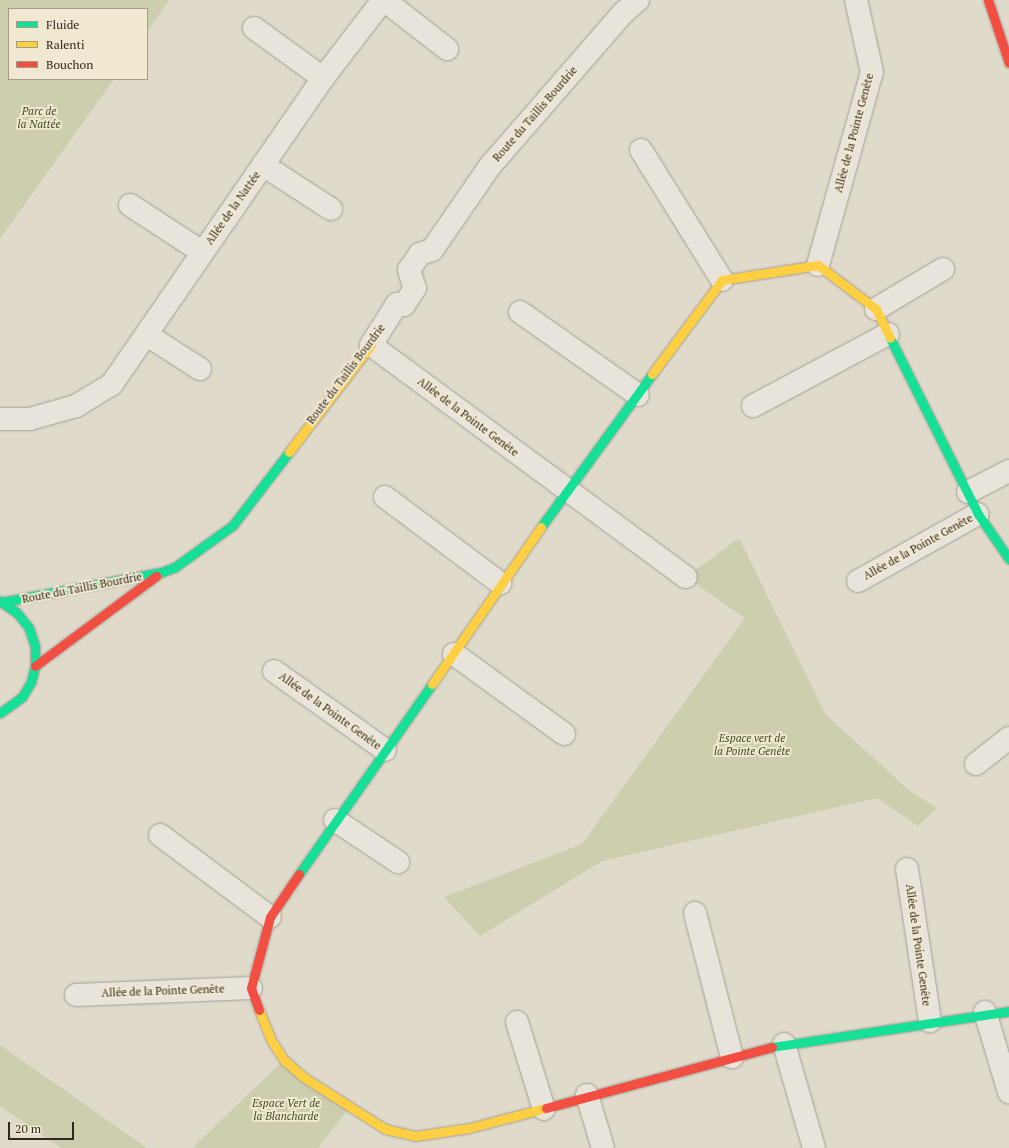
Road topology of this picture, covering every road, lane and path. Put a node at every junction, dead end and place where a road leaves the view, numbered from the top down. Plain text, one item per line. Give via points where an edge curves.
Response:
1 (384, 0) edge
2 (638, 0) edge
3 (856, 0) edge
4 (988, 0) edge
5 (254, 28) dead end
6 (446, 49) dead end
7 (1009, 63) edge
8 (323, 78) junction
9 (641, 150) dead end
10 (263, 165) junction
11 (130, 205) dead end
12 (331, 209) dead end
13 (202, 252) junction
14 (818, 265) junction
15 (943, 269) dead end
16 (722, 280) junction
17 (876, 310) junction
18 (520, 312) dead end
19 (888, 334) junction
20 (147, 335) junction
21 (371, 345) junction
22 (200, 368) dead end
23 (638, 395) junction
24 (754, 406) dead end
25 (0, 418) edge
26 (1009, 472) edge
27 (566, 490) junction
28 (968, 492) junction
29 (385, 497) dead end
30 (978, 514) junction
31 (1009, 559) edge
32 (162, 572) junction
33 (686, 577) dead end
34 (858, 581) dead end
35 (500, 583) junction
36 (1, 601) edge
37 (454, 654) junction
38 (35, 666) junction
39 (274, 671) dead end
40 (0, 713) edge
41 (564, 734) dead end
42 (1009, 738) edge
43 (385, 750) junction
44 (976, 764) dead end
45 (335, 820) junction
46 (160, 835) dead end
47 (398, 862) dead end
48 (907, 869) dead end
49 (695, 913) dead end
50 (270, 918) junction
51 (251, 988) junction
52 (76, 995) dead end
53 (1009, 1011) edge
54 (985, 1012) junction
55 (930, 1021) junction
56 (517, 1022) dead end
57 (784, 1044) junction
58 (732, 1057) junction
59 (1009, 1092) edge
60 (587, 1095) junction
61 (544, 1109) junction
62 (415, 1142) edge
63 (603, 1148) edge
64 (814, 1148) edge

1 - 6 street, Allée de la Nattée
1 - 8 street, Allée de la Nattée
2 - 21 street, Route du Taillis Bourdrie via 623,12 490,166 432,250 420,254 409,270 415,288 404,305 396,304
3 - 14 street, Allée de la Pointe Genête via 872,72
4 - 7 street
5 - 8 street
8 - 10 street, Allée de la Nattée
9 - 16 street
10 - 12 street, Allée de la Nattée
10 - 13 street, Allée de la Nattée
11 - 13 street, Allée de la Nattée
13 - 20 street, Allée de la Nattée
14 - 16 street
14 - 17 street, Allée de la Pointe Genête
15 - 17 street
16 - 23 street, Allée de la Pointe Genête
17 - 19 street, Allée de la Pointe Genête
18 - 23 street
19 - 24 street
19 - 28 street, Allée de la Pointe Genête
20 - 22 street
20 - 25 street, Allée de la Nattée via 112,384 76,406 30,419
21 - 27 street, Allée de la Pointe Genête
21 - 32 street, Route du Taillis Bourdrie via 233,525 175,567
23 - 27 street, Allée de la Pointe Genête
26 - 28 street
27 - 33 street, Allée de la Pointe Genête
27 - 35 street, Allée de la Pointe Genête
28 - 30 street, Allée de la Pointe Genête
29 - 35 street
30 - 31 street, Allée de la Pointe Genête
30 - 34 street, Allée de la Pointe Genête
32 - 36 street, Route du Taillis Bourdrie via 18,601
32 - 38 street, Route du Taillis Bourdrie
35 - 37 street, Allée de la Pointe Genête
36 - 38 street via 17,613 29,628 35,646
37 - 41 street
37 - 43 street, Allée de la Pointe Genête
38 - 40 street via 31,682 22,697
39 - 43 street, Allée de la Pointe Genête
42 - 44 street
43 - 45 street, Allée de la Pointe Genête
45 - 47 street
45 - 50 street, Allée de la Pointe Genête
46 - 50 street
48 - 55 street, Allée de la Pointe Genête
49 - 58 street
50 - 51 street, Allée de la Pointe Genête
51 - 52 street, Allée de la Pointe Genête
51 - 62 street, Allée de la Pointe Genête via 271,1040 284,1060 305,1078 385,1129
53 - 54 street, Allée de la Pointe Genête
54 - 55 street, Allée de la Pointe Genête
54 - 59 street
55 - 57 street, Allée de la Pointe Genête
56 - 61 street
57 - 58 street, Allée de la Pointe Genête
57 - 64 street
58 - 60 street, Allée de la Pointe Genête
60 - 61 street, Allée de la Pointe Genête
60 - 63 street
61 - 62 street, Allée de la Pointe Genête

